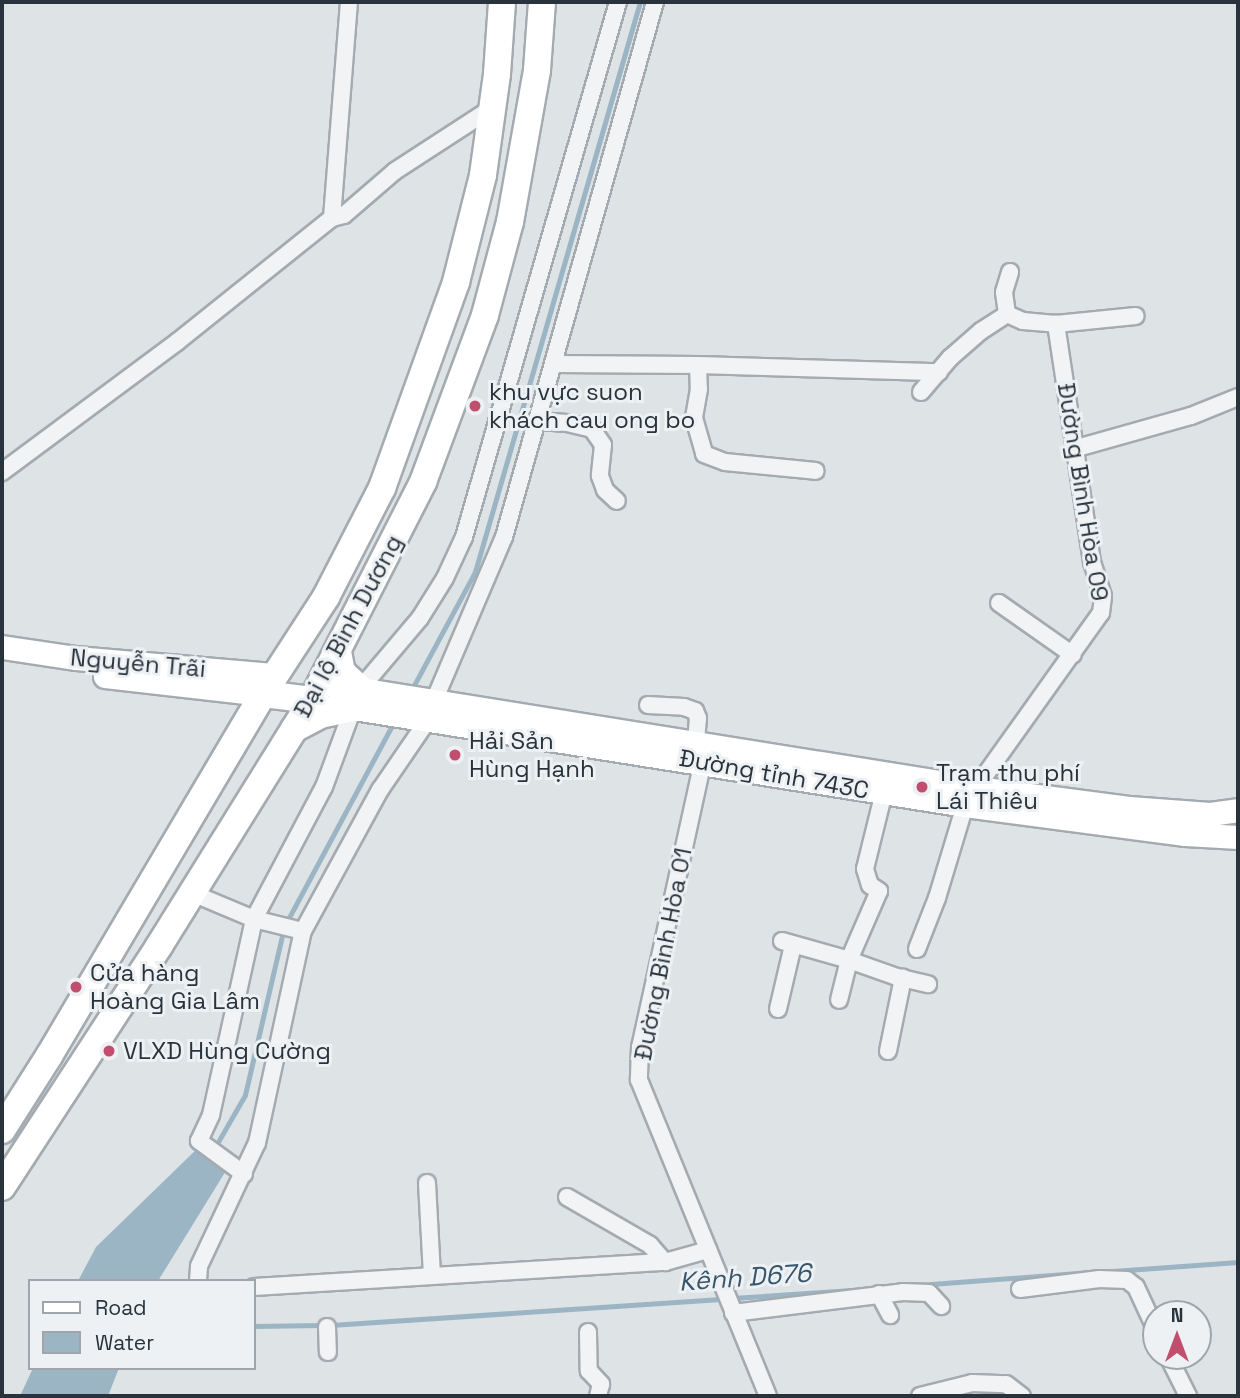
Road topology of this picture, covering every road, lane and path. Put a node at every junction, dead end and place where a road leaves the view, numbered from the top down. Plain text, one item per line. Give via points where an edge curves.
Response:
1 (349, 2) edge
2 (502, 2) edge
3 (542, 2) edge
4 (618, 2) edge
5 (655, 2) edge
6 (492, 108) junction
7 (332, 218) junction
8 (1010, 272) dead end
9 (1007, 314) junction
10 (1136, 316) dead end
11 (1056, 324) junction
12 (555, 364) junction
13 (698, 365) junction
14 (939, 372) junction
15 (921, 392) dead end
16 (1238, 397) edge
17 (538, 421) junction
18 (1077, 448) junction
19 (816, 471) dead end
20 (2, 472) edge
21 (617, 501) dead end
22 (999, 603) dead end
23 (2, 647) edge
24 (338, 652) junction
25 (1073, 655) junction
26 (2, 662) edge
27 (269, 684) junction
28 (317, 692) junction
29 (356, 698) junction
30 (648, 705) dead end
31 (431, 711) junction
32 (294, 729) junction
33 (702, 749) junction
34 (884, 792) junction
35 (970, 796) junction
36 (1238, 810) edge
37 (1238, 837) edge
38 (192, 893) junction
39 (254, 919) junction
40 (303, 931) junction
41 (917, 949) dead end
42 (849, 960) junction
43 (903, 978) junction
44 (928, 984) dead end
45 (839, 1000) dead end
46 (778, 1009) dead end
47 (888, 1051) dead end
48 (2, 1130) edge
49 (244, 1174) junction
50 (427, 1183) dead end
51 (2, 1187) edge
52 (567, 1198) dead end
53 (710, 1256) junction
54 (665, 1262) junction
55 (432, 1275) junction
56 (198, 1279) edge
57 (326, 1282) junction
58 (256, 1287) edge
59 (1020, 1289) dead end
60 (879, 1294) junction
61 (325, 1300) dead end
62 (1142, 1300) edge
63 (730, 1306) junction
64 (941, 1306) dead end
65 (890, 1315) dead end
66 (327, 1327) dead end
67 (588, 1332) dead end
68 (328, 1352) dead end
69 (1175, 1370) edge
70 (598, 1396) edge
71 (768, 1396) edge
72 (920, 1396) edge
73 (1022, 1396) edge
74 (1188, 1396) edge

1 - 7 street
2 - 6 highway, Đại lộ Bình Dương
3 - 24 highway, Đại lộ Bình Dương via 520,179 485,314 423,482
4 - 29 street via 464,537 420,618
5 - 12 street
6 - 7 street via 395,171 344,215
6 - 27 highway, Đại lộ Bình Dương via 483,175 456,282 405,431 348,557
7 - 20 street via 177,342
8 - 9 street via 1004,292
9 - 11 street via 1023,321
9 - 14 street via 981,331
10 - 11 street
11 - 18 street, Đường Bình Hòa 09
12 - 13 street
12 - 17 street
13 - 14 street
13 - 19 street via 694,418 705,454 725,462
14 - 15 street
16 - 18 street via 1191,416
17 - 21 street via 592,429 603,445 600,476 604,490
17 - 31 street via 504,537
18 - 25 street, Đường Bình Hòa 09 via 1092,562 1103,596 1101,613
22 - 25 street
23 - 27 main road, Nguyễn Trãi
24 - 28 highway, Đại lộ Bình Dương
24 - 29 highway via 342,672
25 - 35 street, Đường Bình Hòa 09
26 - 27 main road, Nguyễn Trãi
27 - 28 highway
27 - 48 highway, Đại lộ Bình Dương
28 - 29 main road, Đường tỉnh 743C
28 - 32 highway, Đại lộ Bình Dương
29 - 31 main road, Đường tỉnh 743C
29 - 32 highway
29 - 39 street via 324,787
30 - 33 street, Đường Bình Hòa 01 via 695,711
31 - 33 main road, Đường tỉnh 743C
31 - 40 street via 380,790
32 - 38 highway, Đại lộ Bình Dương
33 - 34 main road, Đường tỉnh 743C
33 - 35 main road, Đường tỉnh 743C
33 - 53 street, Đường Bình Hòa 01 via 640,1047 639,1080
34 - 35 main road, Đường tỉnh 743C
34 - 42 street via 865,869 870,884 879,891
35 - 36 main road, Đường tỉnh 743C via 1210,814
35 - 37 main road, Đường tỉnh 743C via 1185,834
35 - 41 street, Đường Bình Hòa 09
38 - 39 street
38 - 51 highway, Đại lộ Bình Dương
39 - 40 street
39 - 49 street via 211,1115 200,1141
40 - 49 street via 265,1114
42 - 43 street
42 - 45 street
42 - 46 street via 787,943
43 - 44 street
43 - 47 street
49 - 56 street via 199,1266
50 - 55 street
52 - 54 street via 650,1245
53 - 54 street
53 - 63 street, Đường Bình Hòa 01
54 - 55 street
55 - 57 street
57 - 58 street
57 - 61 street
59 - 62 street via 1127,1280
60 - 63 street
60 - 64 street via 929,1293
60 - 65 street
63 - 71 street, Đường Bình Hòa 01
66 - 68 street
67 - 70 street via 589,1371 601,1384
69 - 74 street
72 - 73 street via 972,1383 1006,1384

